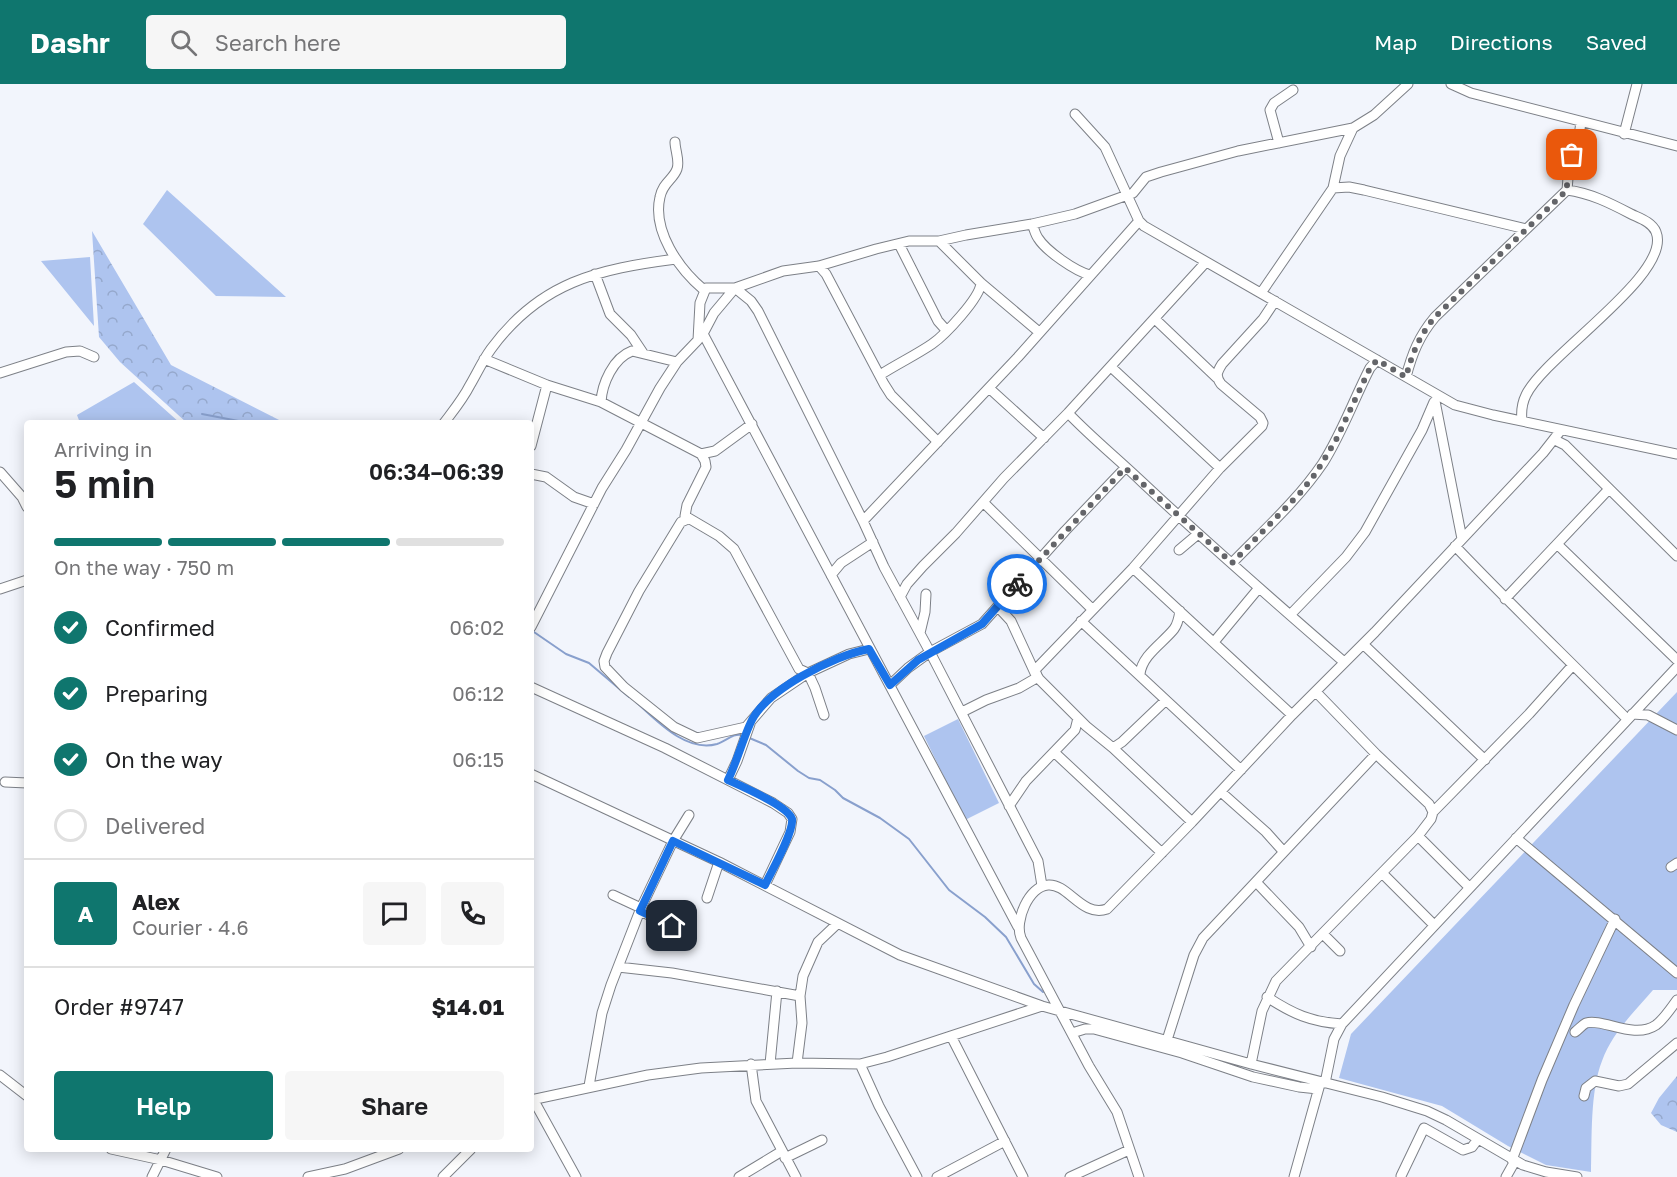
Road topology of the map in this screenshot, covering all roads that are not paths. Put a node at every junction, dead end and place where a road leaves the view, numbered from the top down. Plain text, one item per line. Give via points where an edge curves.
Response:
1 (1408, 84) edge
2 (1451, 84) edge
3 (1637, 84) edge
4 (1293, 90) dead end
5 (1075, 114) dead end
6 (1581, 122) junction
7 (1353, 128) junction
8 (1624, 134) junction
9 (675, 142) dead end
10 (1279, 143) junction
11 (1677, 146) edge
12 (1333, 188) junction
13 (1567, 190) junction
14 (1126, 195) junction
15 (1139, 221) junction
16 (1032, 224) junction
17 (1526, 229) junction
18 (939, 242) junction
19 (899, 244) junction
20 (676, 259) junction
21 (1206, 262) junction
22 (819, 266) junction
23 (595, 274) junction
24 (1090, 275) junction
25 (981, 283) junction
26 (735, 288) junction
27 (704, 290) junction
28 (1261, 293) junction
29 (1275, 301) junction
30 (1155, 319) junction
31 (701, 329) junction
32 (946, 330) junction
33 (1039, 332) junction
34 (710, 345) junction
35 (693, 346) junction
36 (643, 353) junction
37 (93, 357) dead end
38 (484, 358) junction
39 (1377, 360) junction
40 (677, 362) junction
41 (1111, 367) junction
42 (0, 373) edge
43 (880, 375) junction
44 (1406, 377) junction
45 (1217, 378) junction
46 (547, 385) junction
47 (989, 388) junction
48 (1436, 399) junction
49 (601, 402) junction
50 (1068, 413) junction
51 (446, 420) edge
52 (1522, 421) junction
53 (642, 423) junction
54 (752, 424) junction
55 (1561, 429) junction
56 (534, 435) edge
57 (1044, 438) junction
58 (1555, 440) junction
59 (938, 442) junction
60 (1677, 443) edge
61 (701, 454) junction
62 (1675, 454) edge
63 (1125, 468) junction
64 (1220, 468) junction
65 (0, 472) edge
66 (534, 475) edge
67 (1609, 489) junction
68 (24, 501) edge
69 (983, 502) junction
70 (594, 504) junction
71 (1179, 517) junction
72 (688, 519) junction
73 (863, 521) junction
74 (1198, 534) junction
75 (1462, 539) junction
76 (873, 542) junction
77 (1557, 544) junction
78 (1455, 546) junction
79 (1179, 550) dead end
80 (1677, 556) edge
81 (1040, 559) junction
82 (1232, 563) junction
83 (1133, 568) junction
84 (831, 575) junction
85 (24, 581) edge
86 (0, 589) edge
87 (1258, 589) junction
88 (926, 594) dead end
89 (900, 597) junction
90 (1505, 599) junction
91 (998, 607) junction
92 (1092, 609) junction
93 (1180, 611) junction
94 (1290, 615) junction
95 (534, 621) edge
96 (1081, 621) junction
97 (920, 633) junction
98 (1214, 642) junction
99 (1363, 644) junction
100 (869, 649) junction
101 (930, 652) junction
102 (1677, 660) edge
103 (1344, 662) junction
104 (1573, 665) junction
105 (1677, 668) edge
106 (808, 673) junction
107 (1140, 674) junction
108 (1036, 675) junction
109 (890, 685) junction
110 (534, 688) edge
111 (1316, 692) junction
112 (1167, 700) junction
113 (962, 712) junction
114 (824, 715) dead end
115 (1292, 715) junction
116 (1630, 716) junction
117 (1078, 718) junction
118 (750, 724) junction
119 (1086, 726) junction
120 (1075, 730) junction
121 (1677, 730) edge
122 (1113, 748) junction
123 (1054, 752) junction
124 (1376, 754) junction
125 (1485, 760) junction
126 (1241, 770) junction
127 (534, 775) edge
128 (728, 780) junction
129 (5, 782) dead end
130 (24, 783) edge
131 (1221, 792) junction
132 (1008, 806) junction
133 (1433, 812) junction
134 (689, 815) dead end
135 (1192, 822) junction
136 (1418, 836) junction
137 (1516, 838) junction
138 (673, 841) junction
139 (1283, 851) junction
140 (1162, 854) junction
141 (719, 862) junction
142 (1382, 873) junction
143 (1257, 883) junction
144 (765, 885) junction
145 (1042, 886) junction
146 (1469, 887) junction
147 (613, 895) dead end
148 (707, 898) dead end
149 (641, 909) junction
150 (1615, 919) junction
151 (837, 924) junction
152 (1434, 925) junction
153 (672, 926) dead end
154 (1018, 927) junction
155 (1323, 934) junction
156 (1311, 947) junction
157 (1340, 951) dead end
158 (618, 967) junction
159 (1677, 973) edge
160 (777, 991) junction
161 (800, 996) junction
162 (1267, 997) junction
163 (1677, 1000) edge
164 (1042, 1006) junction
165 (1060, 1010) junction
166 (1330, 1023) junction
167 (1342, 1024) junction
168 (1575, 1032) dead end
169 (1072, 1033) junction
170 (951, 1036) junction
171 (1334, 1039) junction
172 (1167, 1040) junction
173 (1677, 1043) edge
174 (798, 1063) junction
175 (751, 1064) junction
176 (770, 1064) junction
177 (860, 1064) junction
178 (1251, 1064) junction
179 (0, 1075) edge
180 (1321, 1085) junction
181 (589, 1086) junction
182 (24, 1094) edge
183 (1584, 1096) dead end
184 (534, 1100) edge
185 (534, 1104) edge
186 (1478, 1139) junction
187 (822, 1140) dead end
188 (1005, 1141) junction
189 (1129, 1150) junction
190 (125, 1152) edge
191 (165, 1152) edge
192 (392, 1152) edge
193 (468, 1152) edge
194 (784, 1154) junction
195 (161, 1160) junction
196 (1514, 1160) junction
197 (345, 1173) edge
198 (324, 1175) edge
199 (1401, 1176) edge
200 (152, 1177) edge
201 (217, 1177) edge
202 (308, 1177) edge
203 (443, 1177) edge
204 (576, 1177) edge
205 (739, 1177) edge
206 (796, 1177) edge
207 (917, 1177) edge
208 (937, 1177) edge
209 (1023, 1177) edge
210 (1070, 1177) edge
211 (1139, 1177) edge
212 (1294, 1177) edge
213 (1506, 1177) edge
214 (1577, 1177) edge

1 - 7 street
2 - 6 street via 1471,93
3 - 8 street
4 - 10 street via 1270,110
5 - 14 street via 1105,147
6 - 8 street
6 - 13 street
7 - 10 street
7 - 12 street via 1340,156
8 - 11 street
9 - 20 street via 676,171 665,183 659,209 661,225
10 - 14 street via 1146,177 1133,193
12 - 17 street via 1349,187
12 - 28 street
13 - 17 street
13 - 52 street via 1593,196 1648,223 1656,231 1657,245 1636,284 1530,387 1522,407
14 - 15 street
14 - 16 street via 1075,214
15 - 21 street
15 - 24 street
16 - 18 street
16 - 24 street via 1045,245
17 - 44 street via 1425,329
18 - 19 street
18 - 25 street
19 - 22 street
19 - 32 street
20 - 23 street
20 - 27 street
21 - 28 street
21 - 30 street
22 - 26 street via 783,271
22 - 43 street
23 - 36 street via 610,314
23 - 38 street via 565,284 544,298 511,325
24 - 33 street
25 - 32 street via 981,290
25 - 33 street
26 - 27 street
26 - 31 street
26 - 73 street via 758,311
27 - 31 street
28 - 29 street
29 - 39 street
29 - 45 street via 1222,364
30 - 41 street
30 - 45 street
31 - 34 street
31 - 35 street
32 - 43 street via 929,346
33 - 47 street
34 - 35 street
34 - 54 street
35 - 40 street
36 - 40 street
36 - 49 street via 632,351 619,360 603,387
37 - 42 street via 80,351 66,352
38 - 46 street
38 - 51 street
39 - 44 street
39 - 82 street via 1316,473
40 - 53 street
41 - 50 street
41 - 64 street
43 - 59 street via 891,395
44 - 48 street
45 - 64 street via 1263,423
46 - 49 street
46 - 56 street
47 - 57 street
47 - 59 street
48 - 52 street
48 - 75 street
48 - 94 street via 1365,532
49 - 53 street
50 - 57 street
50 - 63 street
52 - 55 street
53 - 61 street
53 - 70 street
54 - 61 street via 715,451
54 - 84 street
55 - 58 street
55 - 62 street
57 - 69 street
58 - 67 street via 1565,445
58 - 75 street
59 - 73 street
60 - 62 street
61 - 72 street via 706,467 687,505
63 - 71 street
63 - 81 street
64 - 71 street
65 - 68 street
66 - 70 street via 546,477 574,497
67 - 77 street
67 - 80 street
69 - 81 street
69 - 89 street
70 - 95 street
71 - 74 street
71 - 83 street
72 - 106 street via 734,549 796,667
72 - 118 street via 681,522 639,591 608,650 605,667 624,687 687,735 704,737
73 - 76 street
74 - 79 street
74 - 82 street
75 - 78 street
76 - 84 street via 841,563
76 - 89 street
77 - 90 street
77 - 102 street
78 - 90 street
78 - 99 street
81 - 91 street
81 - 92 street
82 - 87 street
83 - 92 street
83 - 93 street
84 - 100 street
85 - 86 street
87 - 94 street
87 - 98 street
88 - 97 street
89 - 97 street
90 - 104 street
91 - 101 street via 975,628
91 - 108 street via 1011,621
92 - 96 street
93 - 98 street
93 - 107 street via 1174,628 1145,659
94 - 103 street
96 - 107 street
96 - 108 street via 1037,666
97 - 101 street
98 - 115 street
99 - 103 street
99 - 125 street
100 - 106 street
100 - 109 street
101 - 109 street
101 - 113 street
103 - 111 street
104 - 116 street
104 - 125 street
105 - 116 street
106 - 114 street
106 - 118 street via 771,698
107 - 112 street
108 - 113 street via 1019,688
108 - 117 street
109 - 154 street
110 - 128 street
111 - 115 street
111 - 124 street
112 - 122 street
112 - 126 street
113 - 132 street
115 - 126 street
116 - 121 street via 1648,715
116 - 137 street
117 - 119 street
117 - 120 street
118 - 128 street
119 - 120 street
119 - 122 street
120 - 123 street
122 - 135 street
123 - 132 street
123 - 140 street
124 - 133 street
124 - 139 street
125 - 133 street
126 - 131 street
127 - 138 street
128 - 144 street via 773,803 792,819 790,832
129 - 130 street
131 - 135 street
131 - 139 street
132 - 145 street via 1038,861
133 - 136 street
134 - 138 street
135 - 140 street
136 - 142 street
136 - 146 street
137 - 146 street
137 - 150 street
138 - 141 street
138 - 149 street
139 - 143 street
140 - 145 street via 1106,910 1089,908 1056,886
141 - 144 street
141 - 148 street
142 - 152 street
142 - 155 street
143 - 156 street via 1299,927
143 - 172 street via 1197,948
144 - 151 street
145 - 154 street via 1020,913
146 - 152 street
147 - 149 street
149 - 153 street
149 - 158 street
150 - 159 street
150 - 196 street via 1546,1070
151 - 161 street via 816,946 803,976
151 - 164 street via 900,955
152 - 167 street
154 - 165 street
155 - 156 street
155 - 157 street
156 - 162 street via 1276,981
158 - 160 street
158 - 181 street via 602,1012
160 - 161 street
160 - 176 street
161 - 174 street
162 - 166 street via 1298,1015
162 - 178 street
163 - 168 street via 1648,1029 1592,1022
164 - 165 street
164 - 170 street
165 - 169 street
165 - 172 street
166 - 167 street
166 - 171 street
167 - 171 street
169 - 180 street via 1088,1028 1098,1030 1253,1077 1299,1087
169 - 189 street via 1117,1112
170 - 177 street
170 - 188 street
171 - 180 street
172 - 178 street
173 - 183 street via 1628,1084 1619,1086 1595,1080
174 - 176 street
174 - 177 street
175 - 176 street
175 - 181 street
175 - 194 street via 756,1101
177 - 207 street
178 - 180 street
179 - 182 street
180 - 186 street via 1427,1111
180 - 212 street
181 - 184 street
185 - 204 street
186 - 196 street
186 - 199 street via 1472,1148 1463,1150 1424,1128
187 - 194 street
188 - 208 street
188 - 209 street
189 - 210 street
189 - 211 street
190 - 195 street
191 - 195 street
192 - 197 street
193 - 203 street
194 - 205 street
194 - 206 street
195 - 200 street
195 - 201 street
196 - 213 street
196 - 214 street via 1546,1172
197 - 198 street
198 - 202 street

